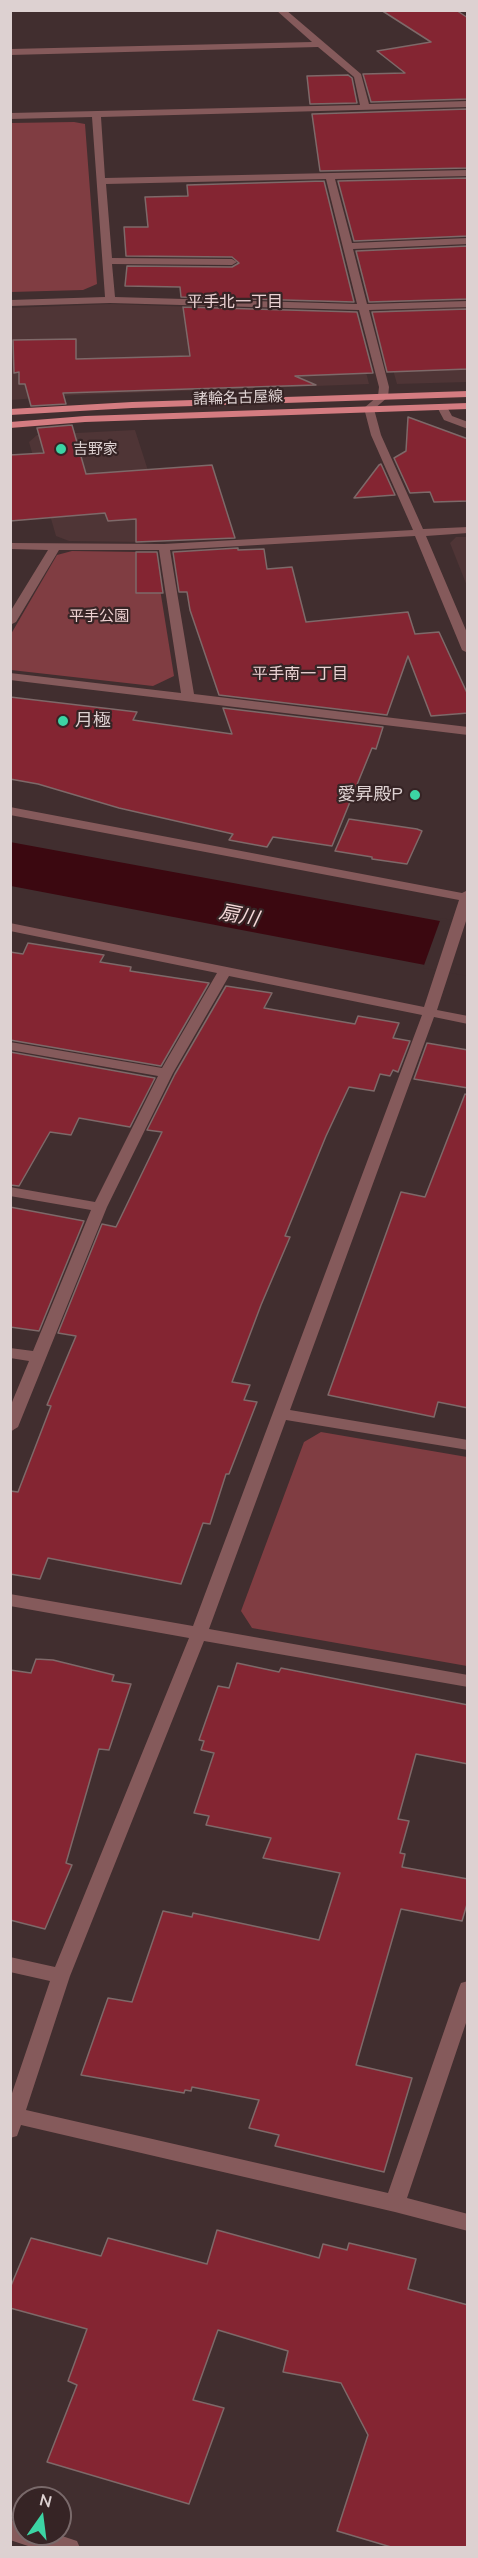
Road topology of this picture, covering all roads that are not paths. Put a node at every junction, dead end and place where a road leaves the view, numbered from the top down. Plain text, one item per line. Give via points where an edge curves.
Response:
1 (280, 10) edge
2 (319, 44) junction
3 (10, 52) edge
4 (468, 104) edge
5 (365, 107) junction
6 (96, 114) junction
7 (10, 116) edge
8 (468, 173) edge
9 (330, 176) junction
10 (101, 181) junction
11 (468, 240) edge
12 (346, 246) junction
13 (108, 261) junction
14 (232, 262) dead end
15 (110, 300) junction
16 (10, 303) edge
17 (468, 304) edge
18 (363, 307) junction
19 (468, 394) edge
20 (383, 398) junction
21 (468, 406) edge
22 (442, 407) junction
23 (369, 408) junction
24 (10, 412) edge
25 (10, 425) edge
26 (468, 426) edge
27 (468, 530) edge
28 (419, 532) junction
29 (10, 546) edge
30 (55, 547) junction
31 (164, 547) junction
32 (10, 622) edge
33 (468, 650) edge
34 (10, 676) edge
35 (188, 697) junction
36 (468, 731) edge
37 (10, 811) edge
38 (467, 896) edge
39 (10, 927) edge
40 (226, 970) junction
41 (429, 1013) junction
42 (468, 1020) edge
43 (10, 1046) edge
44 (166, 1073) junction
45 (10, 1191) edge
46 (100, 1207) junction
47 (10, 1353) edge
48 (39, 1357) junction
49 (281, 1414) junction
50 (10, 1427) edge
51 (468, 1445) edge
52 (10, 1600) edge
53 (199, 1634) junction
54 (468, 1681) edge
55 (10, 1964) edge
56 (61, 1976) junction
57 (468, 1988) edge
58 (13, 2123) edge
59 (395, 2203) junction
60 (468, 2223) edge
61 (10, 2530) edge
62 (69, 2547) edge

1 - 2 street
2 - 3 street
2 - 5 street via 358,76
4 - 5 street
5 - 6 street
6 - 7 street
6 - 10 street
8 - 9 street
9 - 10 street
9 - 12 street
10 - 13 street
11 - 12 street
12 - 18 street
13 - 14 street
13 - 15 street
15 - 16 street
15 - 18 street
17 - 18 street
18 - 20 street via 384,387
19 - 20 main road, 諸輪名古屋線
20 - 23 street
20 - 24 main road, 諸輪名古屋線
21 - 22 main road, 諸輪名古屋線
22 - 23 main road, 諸輪名古屋線
22 - 26 street via 448,418
23 - 25 main road, 諸輪名古屋線
23 - 28 street via 376,435
27 - 28 street
28 - 31 street
28 - 33 street
29 - 30 street
30 - 31 street
30 - 32 street
31 - 35 street
34 - 35 street
35 - 36 street
37 - 38 street
38 - 41 street
39 - 40 street
40 - 41 street
40 - 44 street
41 - 42 street
41 - 49 street
43 - 44 street
44 - 46 street
45 - 46 street
46 - 48 street
47 - 48 street
48 - 50 street
49 - 51 street
49 - 53 street
52 - 53 street
53 - 54 street
53 - 56 street
55 - 56 street
56 - 58 street
57 - 59 street
58 - 59 street
59 - 60 street
61 - 62 street

